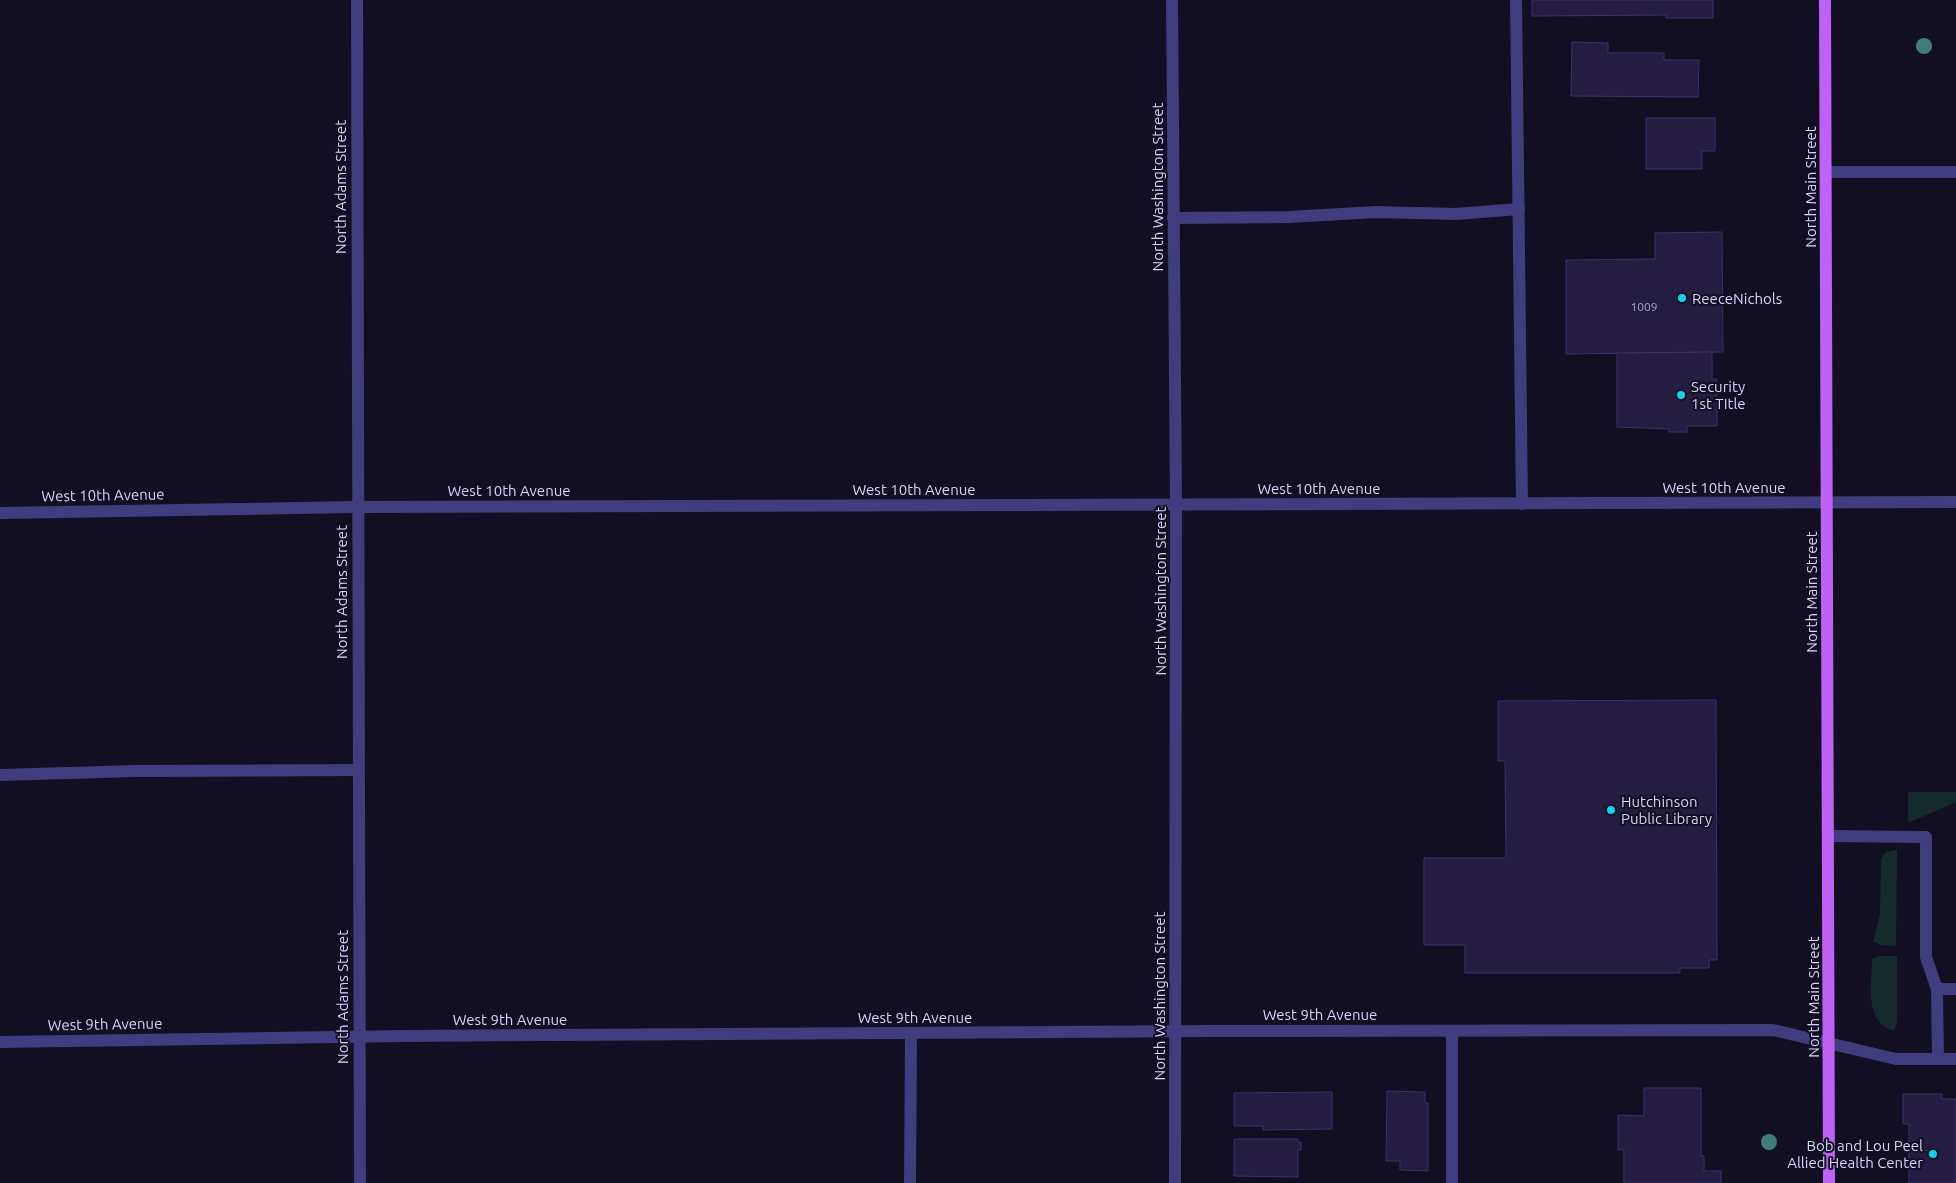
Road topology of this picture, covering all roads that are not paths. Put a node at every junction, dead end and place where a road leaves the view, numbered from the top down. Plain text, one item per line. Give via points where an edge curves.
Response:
1 (357, 0) edge
2 (1172, 0) edge
3 (1516, 0) edge
4 (1825, 0) edge
5 (1826, 172) junction
6 (1956, 172) edge
7 (1519, 209) junction
8 (1174, 218) junction
9 (1956, 502) edge
10 (1827, 503) junction
11 (1176, 504) junction
12 (1522, 504) junction
13 (357, 507) junction
14 (0, 513) edge
15 (358, 770) junction
16 (0, 775) edge
17 (1828, 836) junction
18 (1937, 989) junction
19 (1956, 989) edge
20 (1176, 1031) junction
21 (1452, 1031) junction
22 (911, 1033) junction
23 (359, 1036) junction
24 (0, 1042) edge
25 (1829, 1044) junction
26 (1938, 1059) junction
27 (1956, 1059) edge
28 (360, 1183) edge
29 (910, 1183) edge
30 (1174, 1183) edge
31 (1452, 1183) edge
32 (1829, 1183) edge

1 - 13 street, North Adams Street
2 - 8 street, North Washington Street
3 - 7 street
4 - 5 main road, North Main Street
5 - 6 street
5 - 10 main road, North Main Street
7 - 8 street via 1456,214 1376,212
7 - 12 street
8 - 11 street, North Washington Street
9 - 10 street, West 10th Avenue
10 - 12 street, West 10th Avenue
10 - 17 main road, North Main Street
11 - 12 street, West 10th Avenue
11 - 13 street, West 10th Avenue
11 - 20 street, North Washington Street
13 - 14 street, West 10th Avenue
13 - 15 street, North Adams Street
15 - 16 street
15 - 23 street, North Adams Street
17 - 18 street via 1926,837 1926,957
17 - 25 main road, North Main Street
18 - 19 street
18 - 26 street
20 - 21 street, West 9th Avenue
20 - 22 street, West 9th Avenue
20 - 30 street, North Washington Street
21 - 25 street, West 9th Avenue via 1773,1030
21 - 31 street
22 - 23 street, West 9th Avenue
22 - 29 street
23 - 24 street, West 9th Avenue
23 - 28 street, North Adams Street
25 - 26 street, West 9th Avenue via 1896,1059
25 - 32 main road, North Main Street
26 - 27 street, West 9th Avenue

